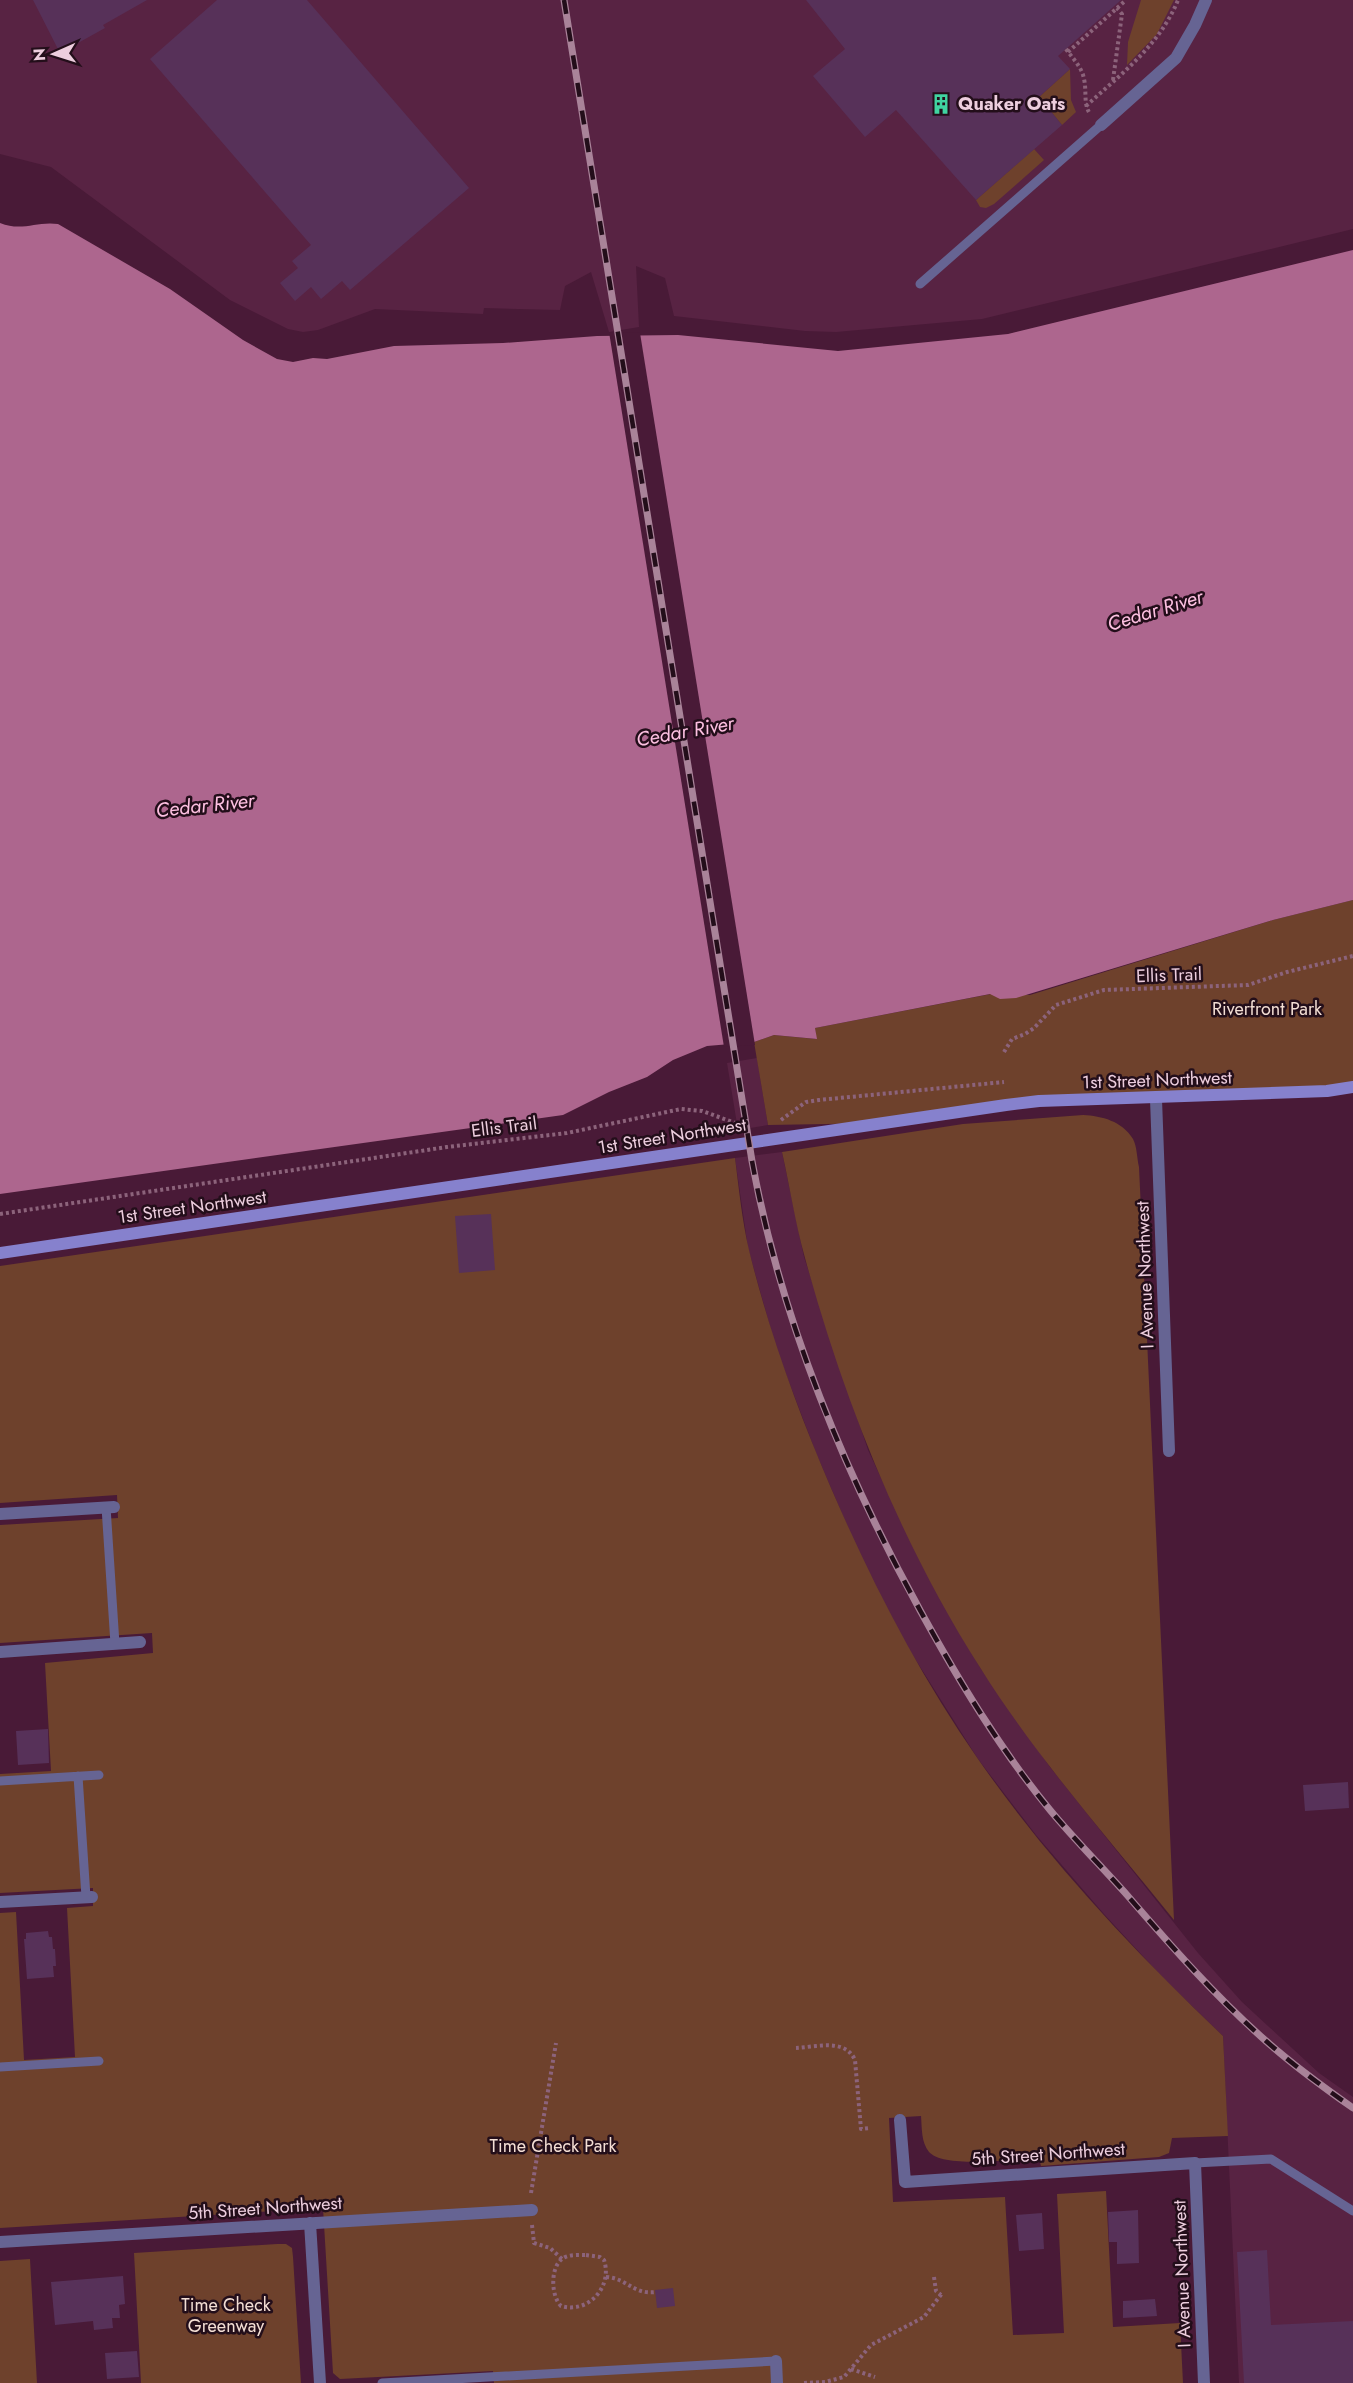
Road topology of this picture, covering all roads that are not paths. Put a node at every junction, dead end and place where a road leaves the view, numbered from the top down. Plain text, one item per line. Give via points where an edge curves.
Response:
1 (1206, 0) edge
2 (1097, 121) joint
3 (920, 284) dead end
4 (1353, 1087) edge
5 (1156, 1099) junction
6 (0, 1253) edge
7 (1169, 1451) dead end
8 (110, 1507) joint
9 (0, 1514) edge
10 (140, 1642) dead end
11 (115, 1644) junction
12 (0, 1652) edge
13 (99, 1775) dead end
14 (78, 1776) junction
15 (0, 1781) edge
16 (89, 1897) joint
17 (0, 1902) edge
18 (99, 2061) dead end
19 (0, 2067) edge
20 (900, 2120) dead end
21 (1195, 2163) junction
22 (532, 2210) road end
23 (1353, 2211) edge
24 (310, 2223) junction
25 (0, 2242) edge
26 (776, 2361) joint
27 (320, 2383) edge
28 (382, 2383) edge
29 (777, 2383) edge
30 (1204, 2383) edge

1 - 2 street via 1176,58
2 - 3 lane
4 - 5 street, 1st Street Northwest
5 - 6 street, 1st Street Northwest via 1006,1105
5 - 7 street, I Avenue Northwest
8 - 9 street
8 - 11 lane
10 - 11 street
11 - 12 street
13 - 14 lane
14 - 15 lane
14 - 16 lane
16 - 17 street
18 - 19 lane
20 - 21 street, 5th Street Northwest via 904,2182
21 - 23 lane via 1271,2158
21 - 30 street, I Avenue Northwest
22 - 24 street, 5th Street Northwest
24 - 25 street, 5th Street Northwest
24 - 27 street
26 - 28 lane
26 - 29 street

